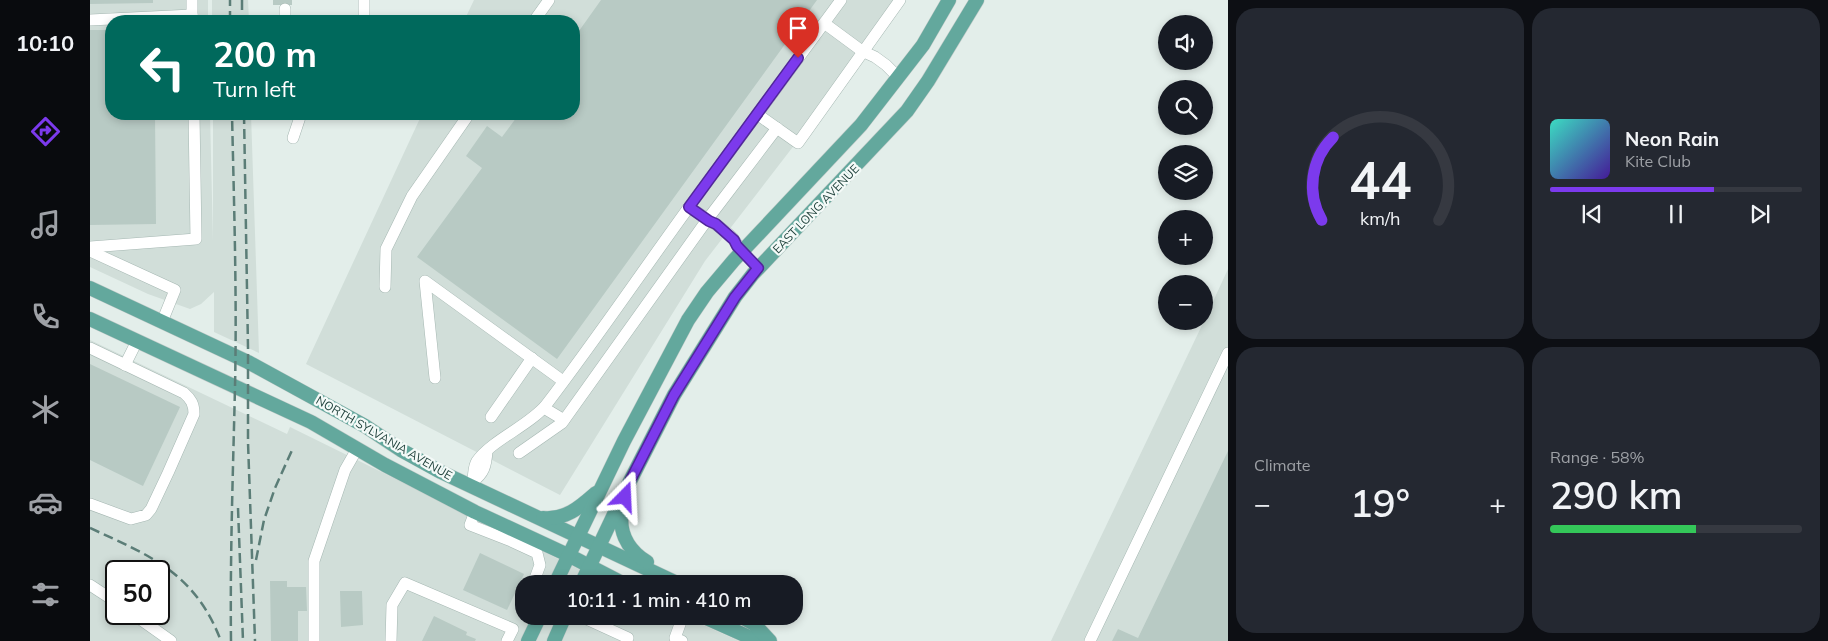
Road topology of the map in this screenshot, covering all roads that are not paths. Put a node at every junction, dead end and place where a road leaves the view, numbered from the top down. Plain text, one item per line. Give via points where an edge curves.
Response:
1 (192, 0) edge
2 (364, 0) edge
3 (549, 0) edge
4 (841, 0) edge
5 (900, 0) edge
6 (949, 0) edge
7 (977, 0) edge
8 (285, 8) dead end
9 (192, 15) edge
10 (285, 15) edge
11 (364, 15) edge
12 (538, 15) edge
13 (90, 20) edge
14 (105, 20) edge
15 (824, 23) junction
16 (863, 52) junction
17 (895, 74) junction
18 (757, 114) junction
19 (194, 120) edge
20 (299, 120) edge
21 (465, 120) edge
22 (777, 128) junction
23 (293, 138) dead end
24 (689, 207) junction
25 (708, 221) junction
26 (90, 247) edge
27 (739, 249) junction
28 (90, 251) edge
29 (758, 268) junction
30 (385, 287) dead end
31 (90, 288) edge
32 (90, 319) edge
33 (162, 322) junction
34 (137, 341) junction
35 (90, 348) edge
36 (1228, 353) edge
37 (532, 358) junction
38 (125, 365) junction
39 (435, 378) dead end
40 (563, 381) junction
41 (544, 408) junction
42 (491, 417) dead end
43 (564, 420) junction
44 (365, 426) junction
45 (357, 449) junction
46 (519, 453) dead end
47 (472, 484) junction
48 (628, 485) junction
49 (600, 490) junction
50 (90, 504) edge
51 (475, 512) junction
52 (536, 517) junction
53 (578, 536) junction
54 (599, 546) junction
55 (568, 555) junction
56 (589, 567) junction
57 (536, 575) edge
58 (559, 575) edge
59 (585, 575) edge
60 (605, 575) edge
61 (661, 575) edge
62 (667, 575) edge
63 (90, 585) edge
64 (105, 595) edge
65 (148, 625) edge
66 (536, 625) edge
67 (561, 625) edge
68 (600, 625) edge
69 (680, 625) edge
70 (722, 625) edge
71 (755, 625) edge
72 (628, 638) dead end
73 (171, 641) edge
74 (314, 641) edge
75 (391, 641) edge
76 (507, 641) edge
77 (528, 641) edge
78 (554, 641) edge
79 (682, 641) edge
80 (769, 641) edge
81 (1090, 641) edge

1 - 9 street
2 - 11 street
3 - 12 street
4 - 15 street
5 - 16 street
6 - 17 main road, EAST LONG AVENUE via 923,45
7 - 29 main road, EAST LONG AVENUE via 907,112
8 - 10 street
13 - 14 street
15 - 16 street
15 - 18 street
16 - 17 street via 875,57
16 - 22 street via 798,142
17 - 27 main road, EAST LONG AVENUE via 861,124
18 - 22 street
18 - 24 street
19 - 26 street via 196,239
20 - 23 street
21 - 30 street via 412,196 386,249
22 - 25 street
24 - 25 street
24 - 40 street
25 - 27 street via 728,234
25 - 43 street
27 - 29 main road
27 - 49 main road, EAST LONG AVENUE via 688,320
28 - 33 street via 175,290
29 - 48 main road, EAST LONG AVENUE via 735,297 674,395
31 - 33 main road, NORTH SYLVANIA AVENUE
32 - 34 main road, NORTH SYLVANIA AVENUE
33 - 44 main road, NORTH SYLVANIA AVENUE via 248,362
34 - 38 street
34 - 45 main road, NORTH SYLVANIA AVENUE via 311,422
35 - 38 street
36 - 81 street
37 - 39 street via 425,281
37 - 40 street
37 - 42 street
38 - 50 street via 184,393 191,399 194,414 146,515 131,519
40 - 41 street
41 - 43 street
41 - 47 street via 478,460 472,472
43 - 46 street
44 - 45 main road
44 - 47 main road, NORTH SYLVANIA AVENUE via 401,450
45 - 51 main road, NORTH SYLVANIA AVENUE
45 - 74 street via 345,470 314,561
47 - 52 main road, NORTH SYLVANIA AVENUE
48 - 54 main road, EAST LONG AVENUE
48 - 62 main road via 622,510 623,535 637,555
49 - 52 main road via 569,515 553,519
49 - 53 main road, EAST LONG AVENUE
51 - 55 main road, NORTH SYLVANIA AVENUE
51 - 57 street via 470,525 537,553 540,565
52 - 53 main road, NORTH SYLVANIA AVENUE
53 - 54 main road, NORTH SYLVANIA AVENUE
53 - 55 main road, EAST LONG AVENUE
54 - 56 main road, EAST LONG AVENUE
54 - 61 main road, NORTH SYLVANIA AVENUE
55 - 56 main road, NORTH SYLVANIA AVENUE
55 - 58 main road, EAST LONG AVENUE
56 - 59 main road, EAST LONG AVENUE
56 - 60 main road, NORTH SYLVANIA AVENUE
63 - 64 street
65 - 73 street
66 - 77 main road
67 - 78 main road
68 - 72 street
69 - 79 street via 675,638
70 - 80 main road via 751,638
71 - 80 main road
75 - 76 street via 392,605 405,583 513,628

